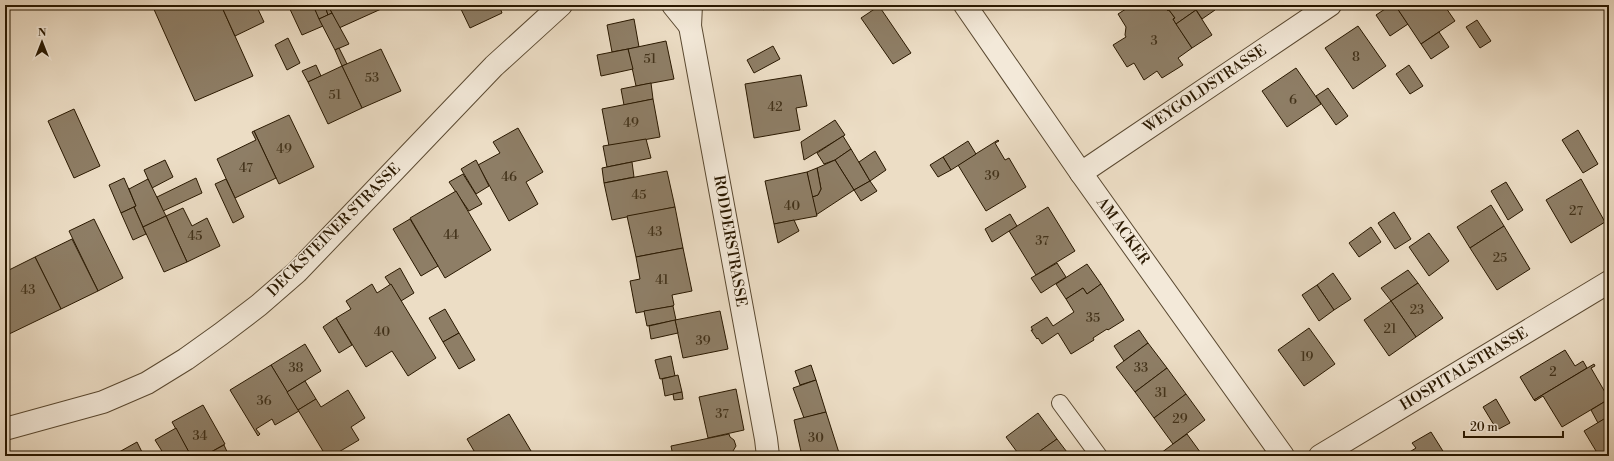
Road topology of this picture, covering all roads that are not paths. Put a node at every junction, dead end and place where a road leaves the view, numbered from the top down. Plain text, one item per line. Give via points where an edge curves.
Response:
1 (561, 5) edge
2 (673, 5) edge
3 (691, 5) edge
4 (965, 5) edge
5 (1330, 5) edge
6 (690, 26) junction
7 (1081, 173) junction
8 (1609, 282) edge
9 (1060, 404) dead end
10 (5, 429) edge
11 (768, 456) edge
12 (1099, 456) edge
13 (1283, 456) edge
14 (1320, 456) edge

1 - 10 street, DECKSTEINER STRASSE via 494,66 297,272 221,334 147,383 103,402
2 - 6 street, RODDERSTRASSE
3 - 6 street, RODDERSTRASSE
4 - 7 street, AM ACKER
5 - 7 street, WEYGOLDSTRASSE
6 - 11 street, RODDERSTRASSE
7 - 13 street, AM ACKER
8 - 14 street, HOSPITALSTRASSE
9 - 12 lane

